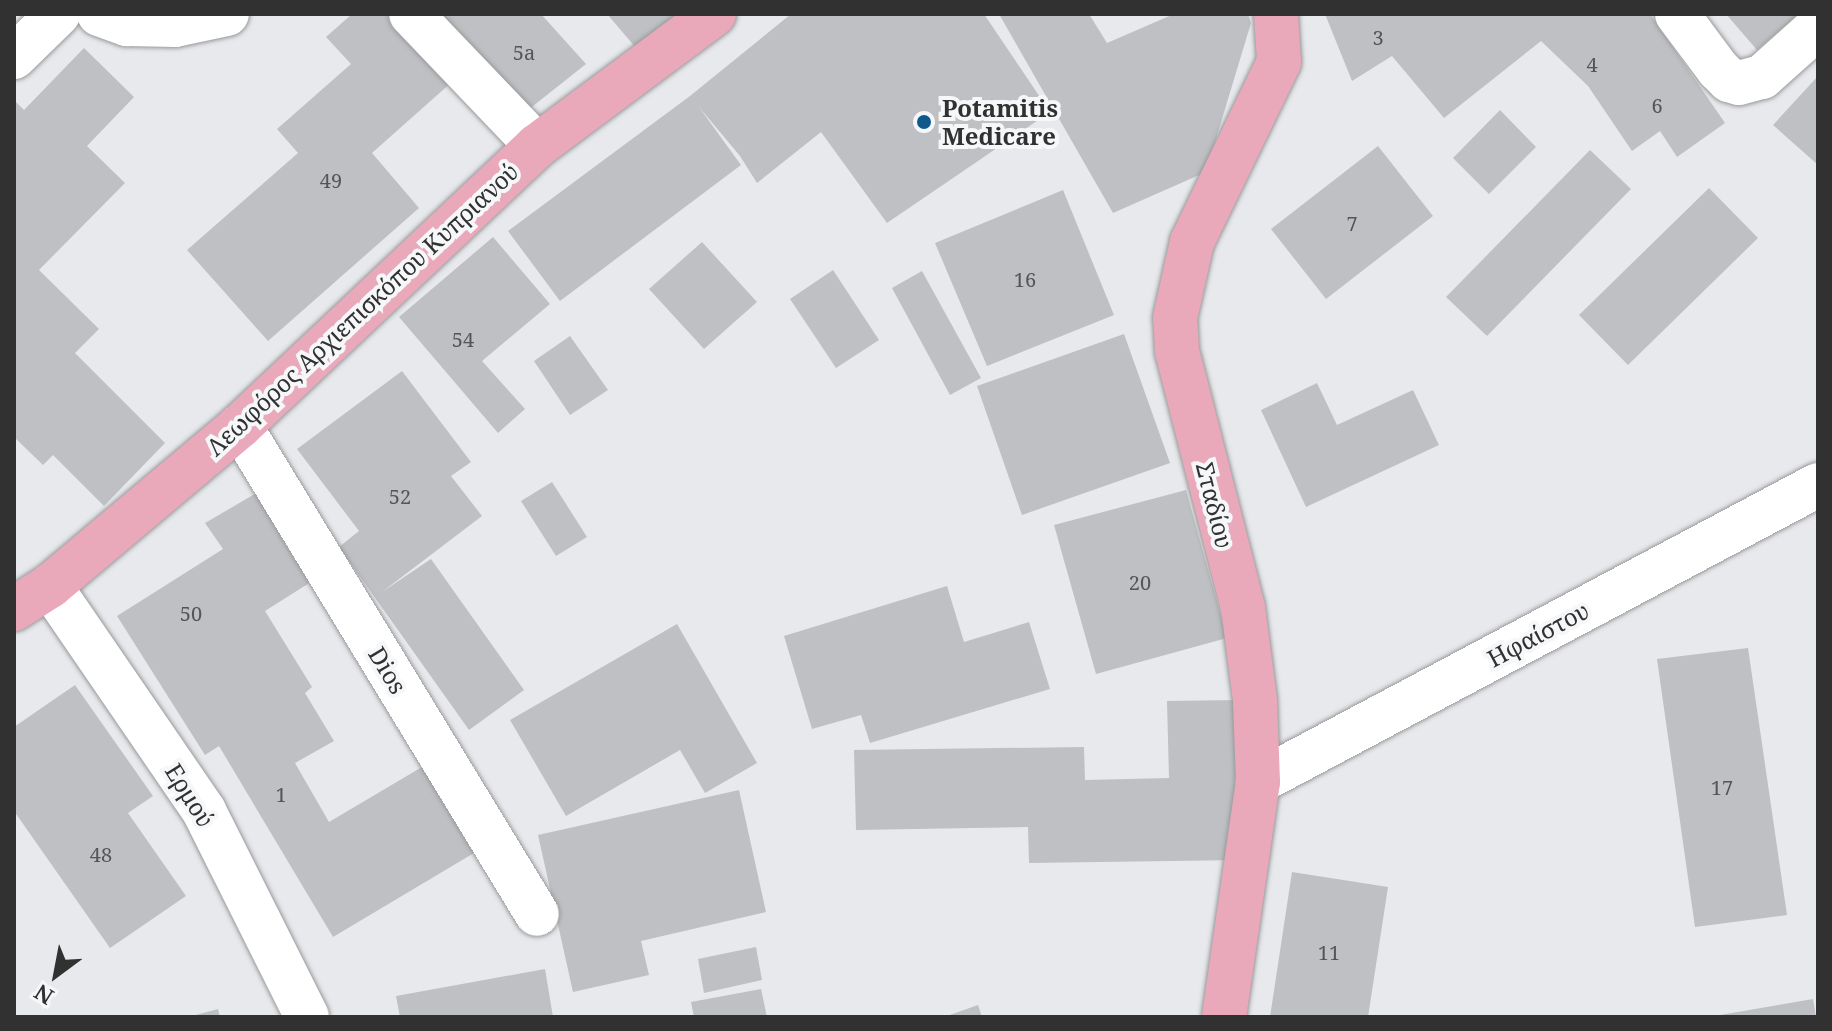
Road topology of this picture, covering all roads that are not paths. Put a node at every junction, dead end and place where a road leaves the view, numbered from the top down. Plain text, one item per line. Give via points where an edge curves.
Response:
1 (58, 14) edge
2 (99, 14) edge
3 (227, 14) edge
4 (411, 14) edge
5 (714, 14) edge
6 (1276, 14) edge
7 (1677, 14) edge
8 (1818, 27) edge
9 (14, 57) edge
10 (537, 146) junction
11 (240, 426) junction
12 (1818, 485) edge
13 (32, 598) edge
14 (1258, 782) junction
15 (537, 914) dead end
16 (307, 1017) edge
17 (1224, 1017) edge

1 - 9 street
2 - 3 street via 127,24 175,25
4 - 10 street
5 - 10 main road, Λεωφόρος Αρχιεπισκόπου Κυπριανού
6 - 14 main road, Σταδίου via 1279,62 1192,242 1175,318 1177,351 1243,608 1255,700
7 - 8 street via 1718,69 1739,83 1762,77
10 - 11 main road, Λεωφόρος Αρχιεπισκόπου Κυπριανού
11 - 13 main road, Λεωφόρος Αρχιεπισκόπου Κυπριανού
11 - 15 street, Dios
12 - 14 street, Ηφαίστου
13 - 16 street, Ερμού via 204,811
14 - 17 main road, Σταδίου

